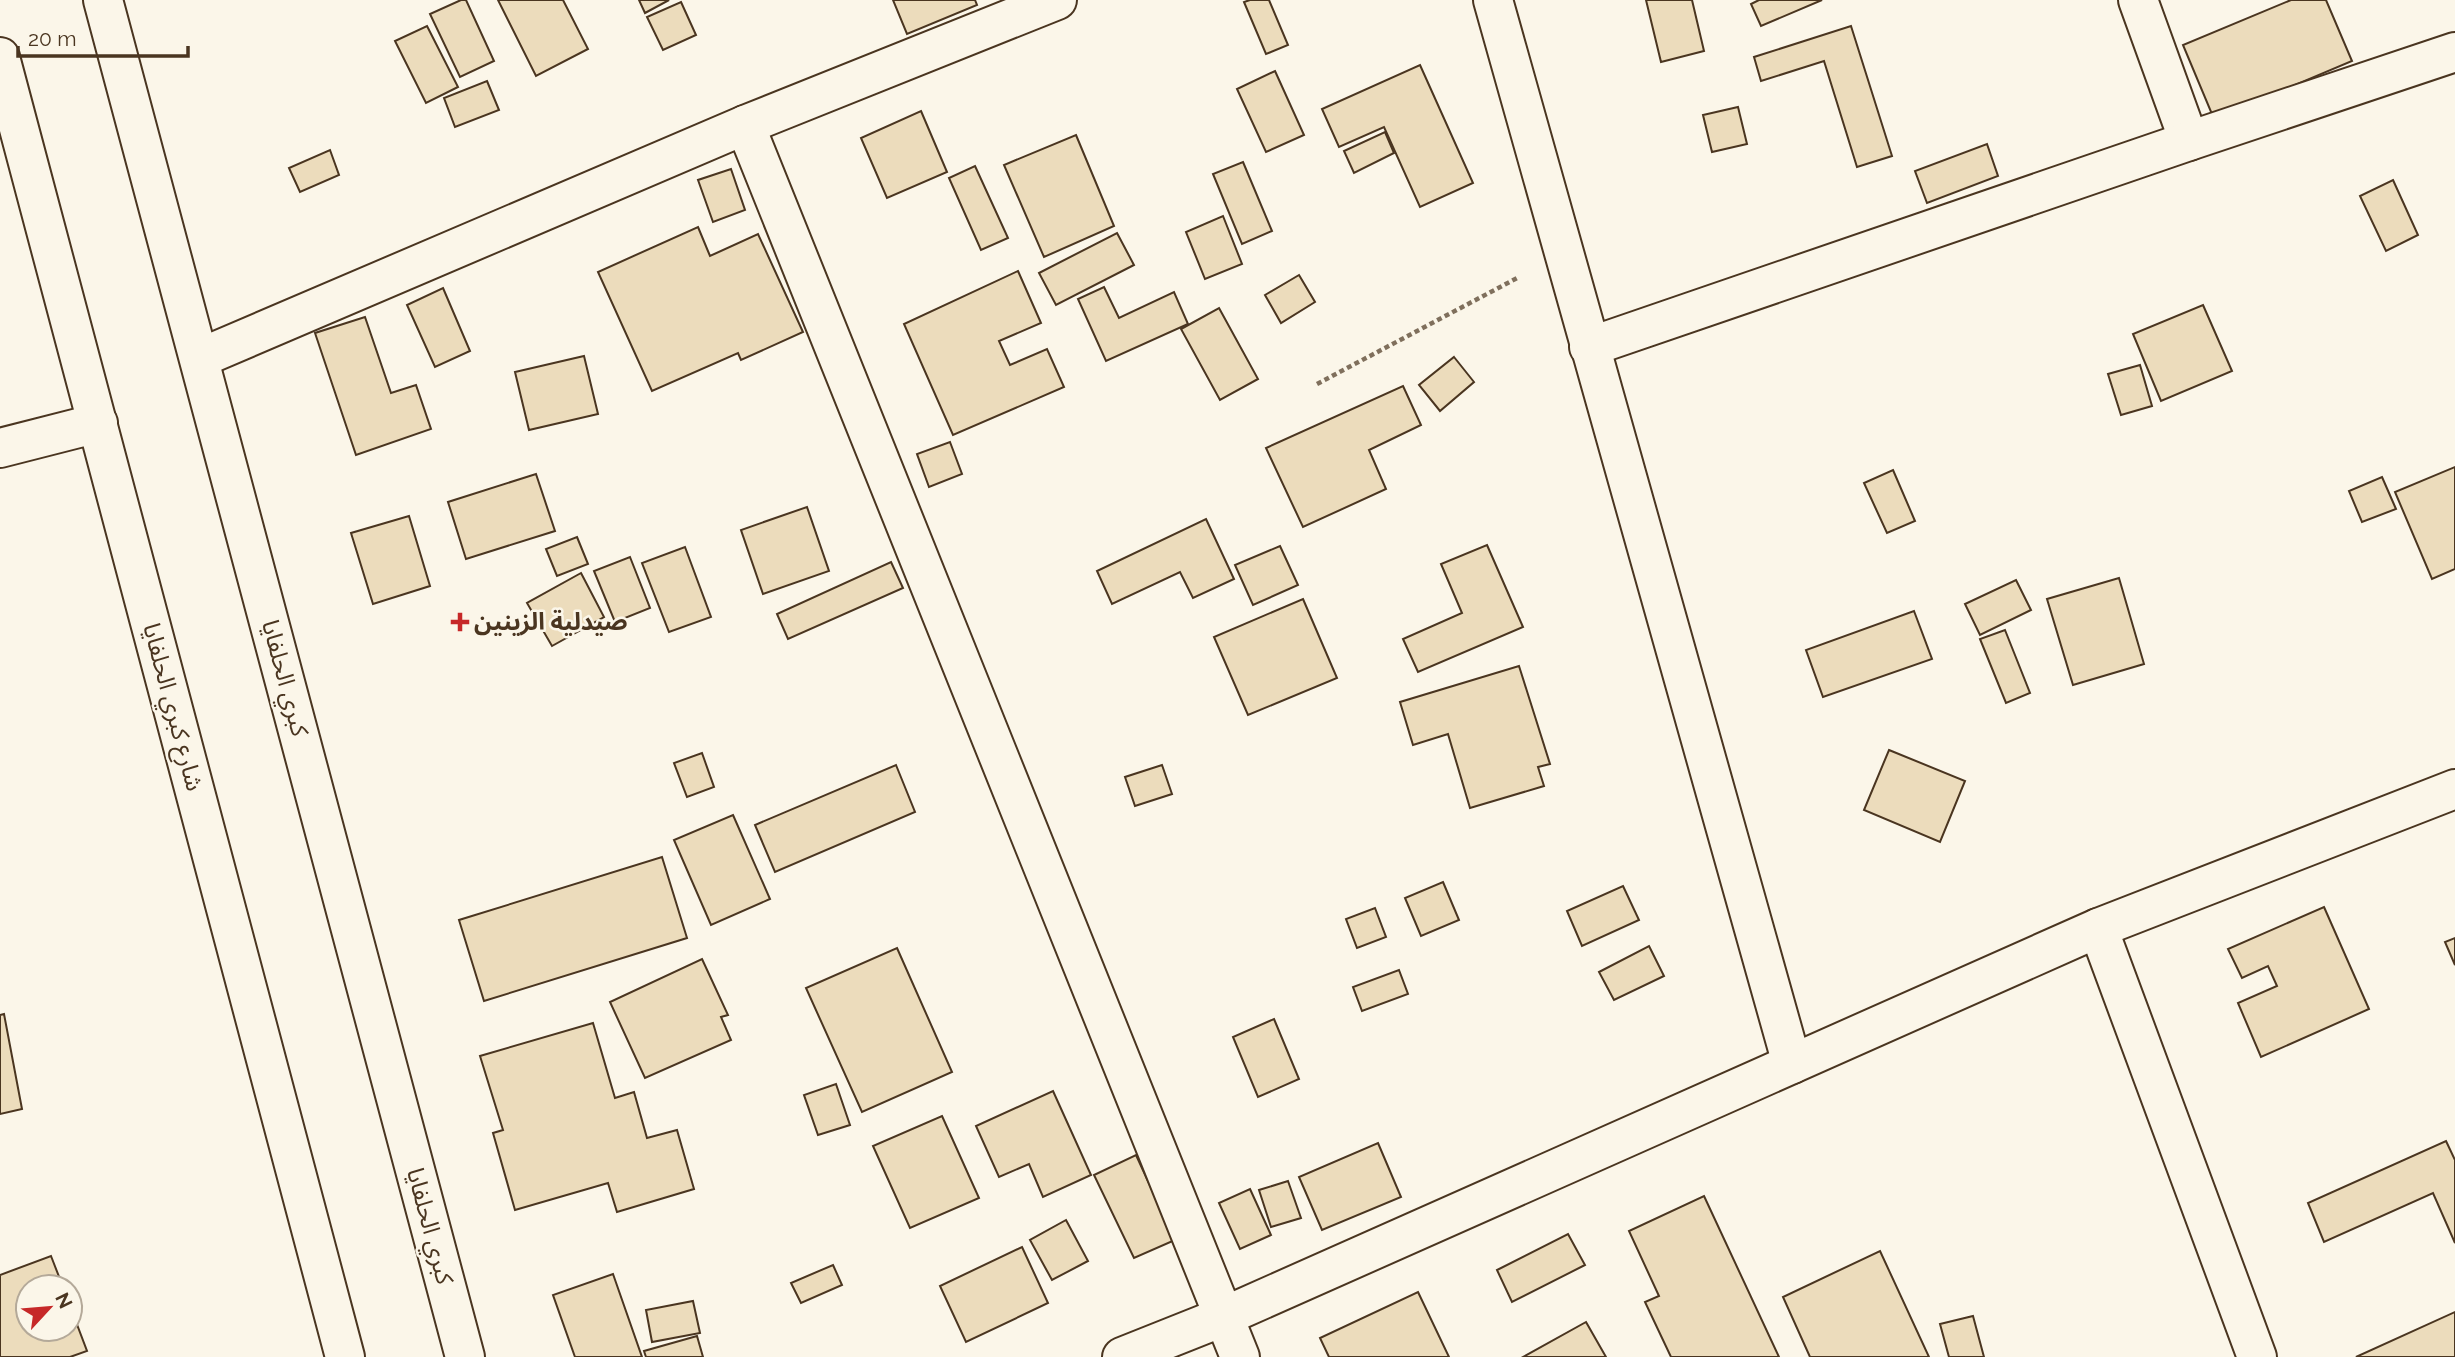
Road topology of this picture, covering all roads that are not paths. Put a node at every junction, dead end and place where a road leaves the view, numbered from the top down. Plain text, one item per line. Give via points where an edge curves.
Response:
1 (103, 0) edge
2 (1057, 0) edge
3 (1493, 0) edge
4 (2138, 0) edge
5 (2455, 52) edge
6 (0, 57) edge
7 (745, 125) junction
8 (2189, 141) junction
9 (1589, 348) junction
10 (200, 358) junction
11 (98, 423) junction
12 (0, 448) edge
13 (2455, 789) edge
14 (2098, 928) junction
15 (1792, 1064) junction
16 (1225, 1316) junction
17 (345, 1357) edge
18 (465, 1357) edge
19 (1122, 1357) edge
20 (1240, 1357) edge
21 (2257, 1357) edge

1 - 10 street, كبري الحلفايا
2 - 7 street
3 - 9 street
4 - 8 street
5 - 8 street
6 - 11 street, شارع كبري الحلفايا
7 - 10 street
7 - 16 street
8 - 9 street
9 - 15 street
10 - 18 street, كبري الحلفايا
11 - 12 street
11 - 17 street, شارع كبري الحلفايا
13 - 14 street
14 - 15 street
14 - 21 street
15 - 16 street
16 - 19 street
16 - 20 street

